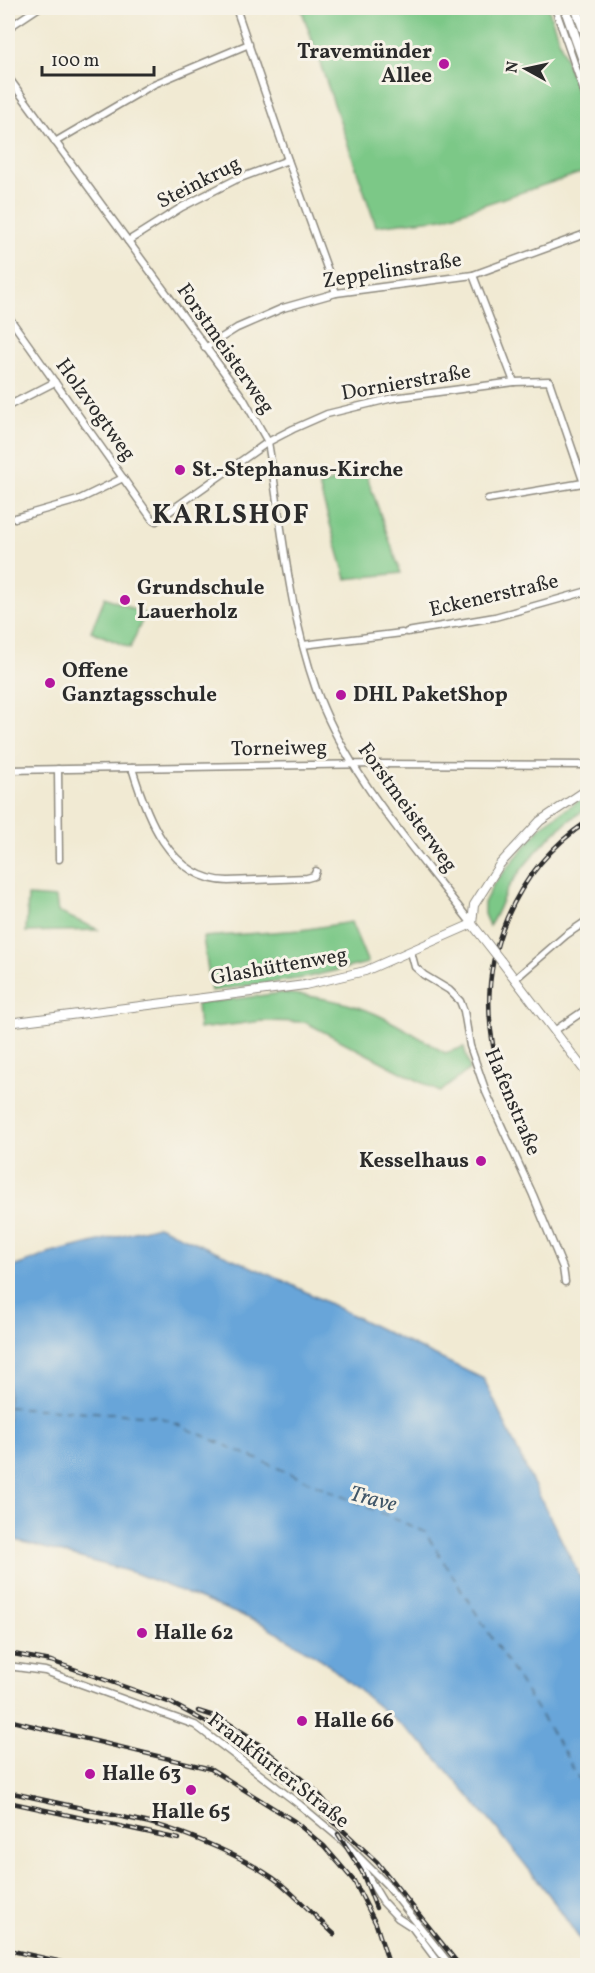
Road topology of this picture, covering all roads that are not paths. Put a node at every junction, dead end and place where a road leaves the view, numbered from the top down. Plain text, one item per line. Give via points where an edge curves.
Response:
1 (38, 8) edge
2 (236, 8) edge
3 (555, 8) edge
4 (565, 8) edge
5 (576, 8) edge
6 (8, 28) edge
7 (588, 40) edge
8 (249, 44) junction
9 (588, 73) edge
10 (8, 76) edge
11 (588, 103) edge
12 (55, 142) junction
13 (288, 160) junction
14 (588, 233) edge
15 (128, 241) junction
16 (472, 275) junction
17 (336, 293) junction
18 (8, 316) edge
19 (205, 348) junction
20 (55, 382) junction
21 (514, 382) junction
22 (8, 406) edge
23 (268, 442) junction
24 (123, 478) junction
25 (583, 483) junction
26 (588, 495) edge
27 (488, 500) dead end
28 (15, 518) dead end
29 (156, 520) joint
30 (588, 591) edge
31 (303, 645) junction
32 (353, 765) junction
33 (588, 765) edge
34 (132, 768) junction
35 (58, 769) junction
36 (8, 770) edge
37 (588, 789) edge
38 (59, 859) dead end
39 (316, 871) dead end
40 (588, 920) edge
41 (472, 924) junction
42 (411, 951) junction
43 (514, 979) junction
44 (588, 1008) edge
45 (8, 1023) edge
46 (554, 1031) junction
47 (588, 1075) edge
48 (565, 1282) dead end
49 (8, 1666) edge
50 (354, 1853) junction
51 (441, 1965) edge
52 (451, 1965) edge

1 - 6 street
2 - 8 street
3 - 11 street
4 - 9 highway
5 - 7 highway
8 - 12 street via 154,84
8 - 13 street
10 - 12 street, Forstmeisterweg
12 - 15 street, Forstmeisterweg
13 - 15 street, Steinkrug via 192,201
13 - 17 street
14 - 16 street, Zeppelinstraße
15 - 19 street, Forstmeisterweg
16 - 17 street, Zeppelinstraße
16 - 21 street
17 - 19 street, Zeppelinstraße via 283,308 237,328
18 - 20 street, Holzvogtweg
19 - 23 street, Forstmeisterweg via 243,398
20 - 22 street
20 - 24 street, Holzvogtweg
21 - 23 street, Dornierstraße via 393,398 327,414
21 - 25 street, Dornierstraße via 549,381
23 - 29 street, Dornierstraße
23 - 31 street, Forstmeisterweg
24 - 28 street via 78,500
24 - 29 street, Holzvogtweg
25 - 26 street
25 - 27 street
30 - 31 street, Eckenerstraße via 495,617
31 - 32 street, Forstmeisterweg via 320,699
32 - 33 street, Torneiweg
32 - 34 street, Torneiweg
32 - 41 street, Forstmeisterweg
34 - 35 street, Torneiweg
34 - 39 street via 146,812 160,838 197,874 228,881 307,878
35 - 36 street, Torneiweg
35 - 38 street
37 - 41 street via 540,821 500,864 474,905
40 - 43 street
41 - 42 street, Glashüttenweg
41 - 43 street, bridge
42 - 45 street, Glashüttenweg via 365,971 305,985
42 - 48 street, Hafenstraße via 415,967 460,1001 486,1092 533,1195
43 - 46 street
44 - 46 street
46 - 47 street
49 - 50 street, Frankfurter Straße via 45,1671 195,1725 300,1805
50 - 51 street, Frankfurter Straße via 383,1902 412,1927
50 - 52 street, Frankfurter Straße via 387,1886

